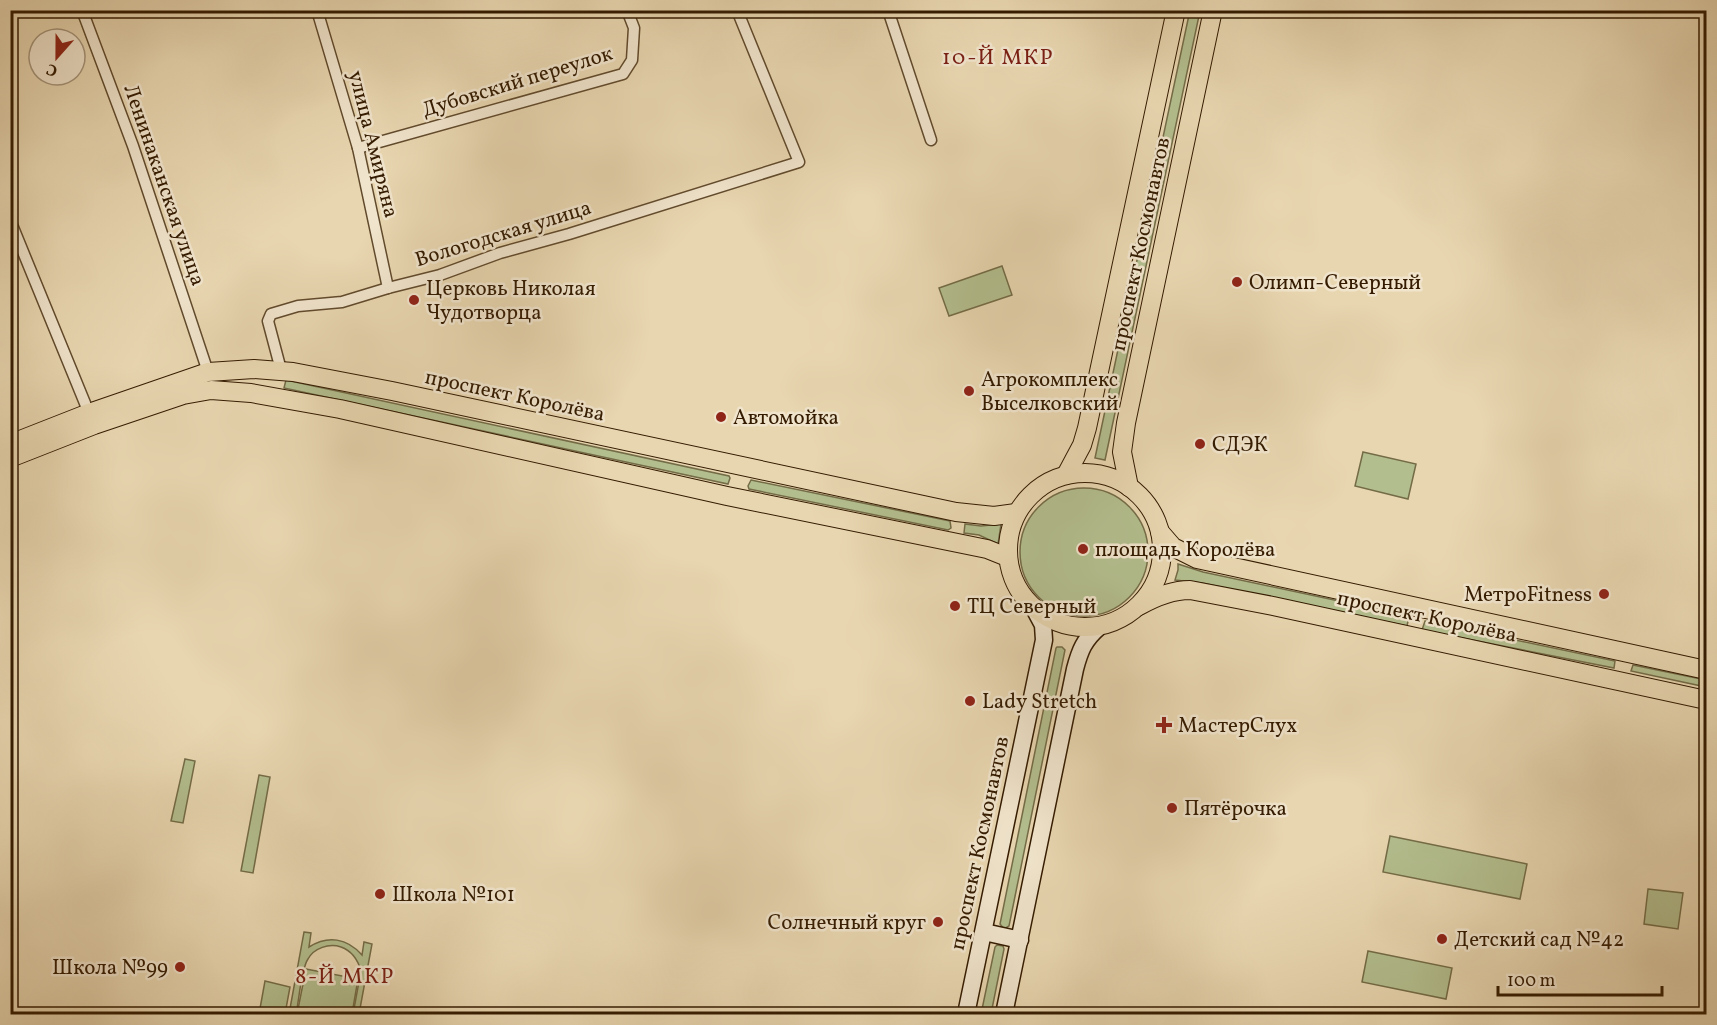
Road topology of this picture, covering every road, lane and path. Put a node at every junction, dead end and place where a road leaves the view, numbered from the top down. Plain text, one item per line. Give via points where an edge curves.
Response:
1 (82, 10) edge
2 (317, 10) edge
3 (627, 10) edge
4 (737, 10) edge
5 (888, 10) edge
6 (1176, 10) edge
7 (1213, 10) edge
8 (931, 140) dead end
9 (358, 148) junction
10 (10, 220) edge
11 (388, 288) junction
12 (281, 370) junction
13 (208, 372) junction
14 (279, 397) junction
15 (89, 413) junction
16 (10, 444) edge
17 (10, 458) edge
18 (732, 465) junction
19 (1066, 475) junction
20 (1129, 487) junction
21 (727, 496) junction
22 (1016, 513) junction
23 (1160, 532) junction
24 (1007, 557) junction
25 (1138, 606) junction
26 (1427, 608) junction
27 (1036, 612) junction
28 (1099, 627) junction
29 (1421, 638) junction
30 (1614, 649) junction
31 (1707, 670) edge
32 (1609, 678) junction
33 (1707, 700) edge
34 (984, 932) junction
35 (1020, 940) junction
36 (966, 1014) edge
37 (1004, 1014) edge

1 - 13 street, Ленинаканская улица via 133,146
2 - 9 street, улица Амиряна
3 - 9 street, Дубовский переулок via 634,28 632,60 623,74
4 - 11 street, Вологодская улица via 799,162
5 - 8 street
6 - 19 main road, проспект Космонавтов via 1087,428
7 - 20 main road, проспект Космонавтов via 1126,423 1122,452
9 - 11 street, улица Амиряна
10 - 15 street
11 - 12 street, Вологодская улица via 342,302 298,306 271,314 268,321
12 - 13 main road, проспект Королёва
12 - 14 main road via 275,384
12 - 18 main road, проспект Королёва
13 - 15 main road, проспект Королёва
14 - 17 main road via 225,391 183,395
14 - 21 main road
15 - 16 main road, проспект Королёва
18 - 21 main road via 739,478
18 - 22 main road, проспект Королёва via 956,512 994,516
19 - 20 main road via 1098,474
19 - 22 main road via 1044,484
20 - 23 main road via 1140,496
21 - 24 main road via 987,549
22 - 24 main road via 1008,536
23 - 25 main road via 1161,566 1155,584
23 - 26 main road, проспект Королёва via 1173,547 1197,559
24 - 27 main road via 1014,583
25 - 28 main road via 1116,622
25 - 29 main road, проспект Королёва via 1158,596 1190,590
26 - 29 main road via 1414,619 1413,627
26 - 30 main road, проспект Королёва
27 - 28 main road via 1074,627
27 - 34 main road, проспект Космонавтов via 1043,625 1044,640
28 - 35 main road via 1087,637 1080,652
29 - 32 main road, проспект Королёва
30 - 31 main road, проспект Королёва
30 - 32 main road via 1621,653 1624,665 1619,674
32 - 33 main road, проспект Королёва
34 - 35 main road
34 - 36 main road, проспект Космонавтов
35 - 37 main road

